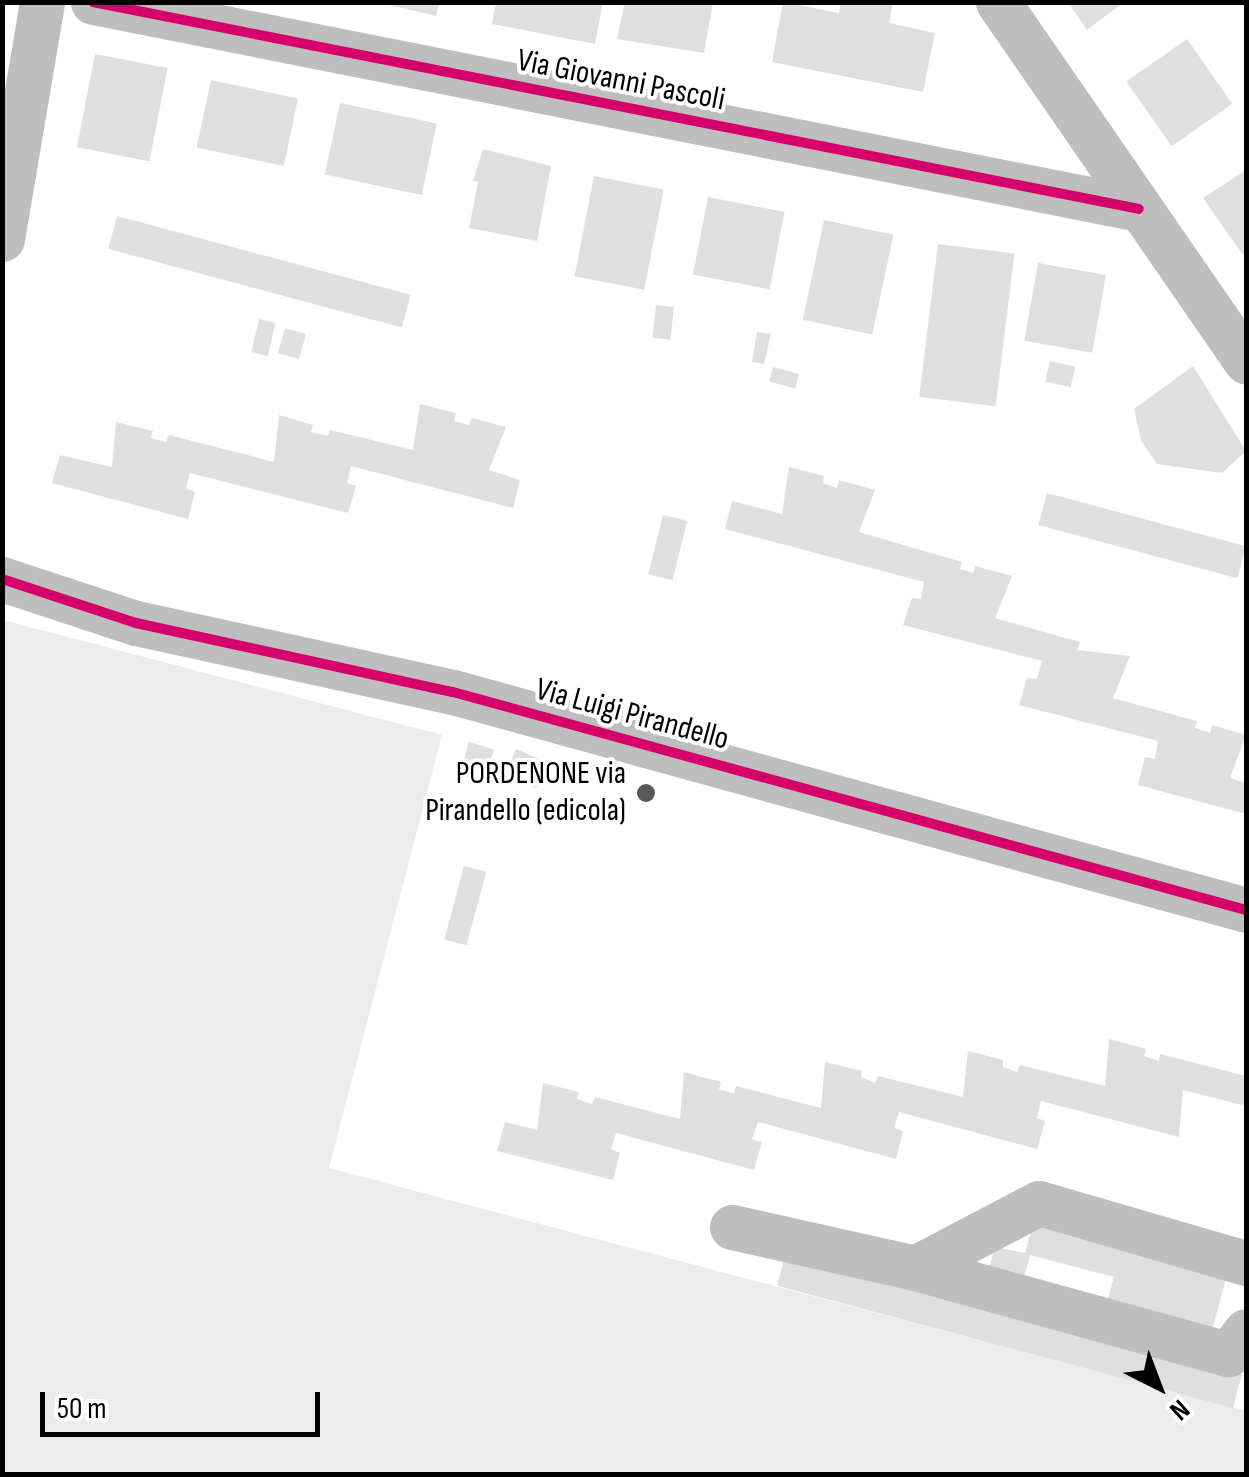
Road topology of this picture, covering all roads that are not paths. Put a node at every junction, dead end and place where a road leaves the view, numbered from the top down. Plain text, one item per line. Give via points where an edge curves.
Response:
1 (42, 2) edge
2 (93, 2) edge
3 (998, 2) edge
4 (1140, 209) junction
5 (2, 238) edge
6 (1246, 362) edge
7 (2, 580) edge
8 (1246, 910) edge
9 (732, 1227) dead end
10 (1246, 1263) edge
11 (916, 1268) junction
12 (1246, 1331) edge

1 - 5 street
2 - 4 street, Via Giovanni Pascoli
3 - 4 street
4 - 6 street
7 - 8 street, Via Luigi Pirandello via 136,623 453,692
9 - 11 street
10 - 11 street via 1039,1203
11 - 12 street via 1228,1354

